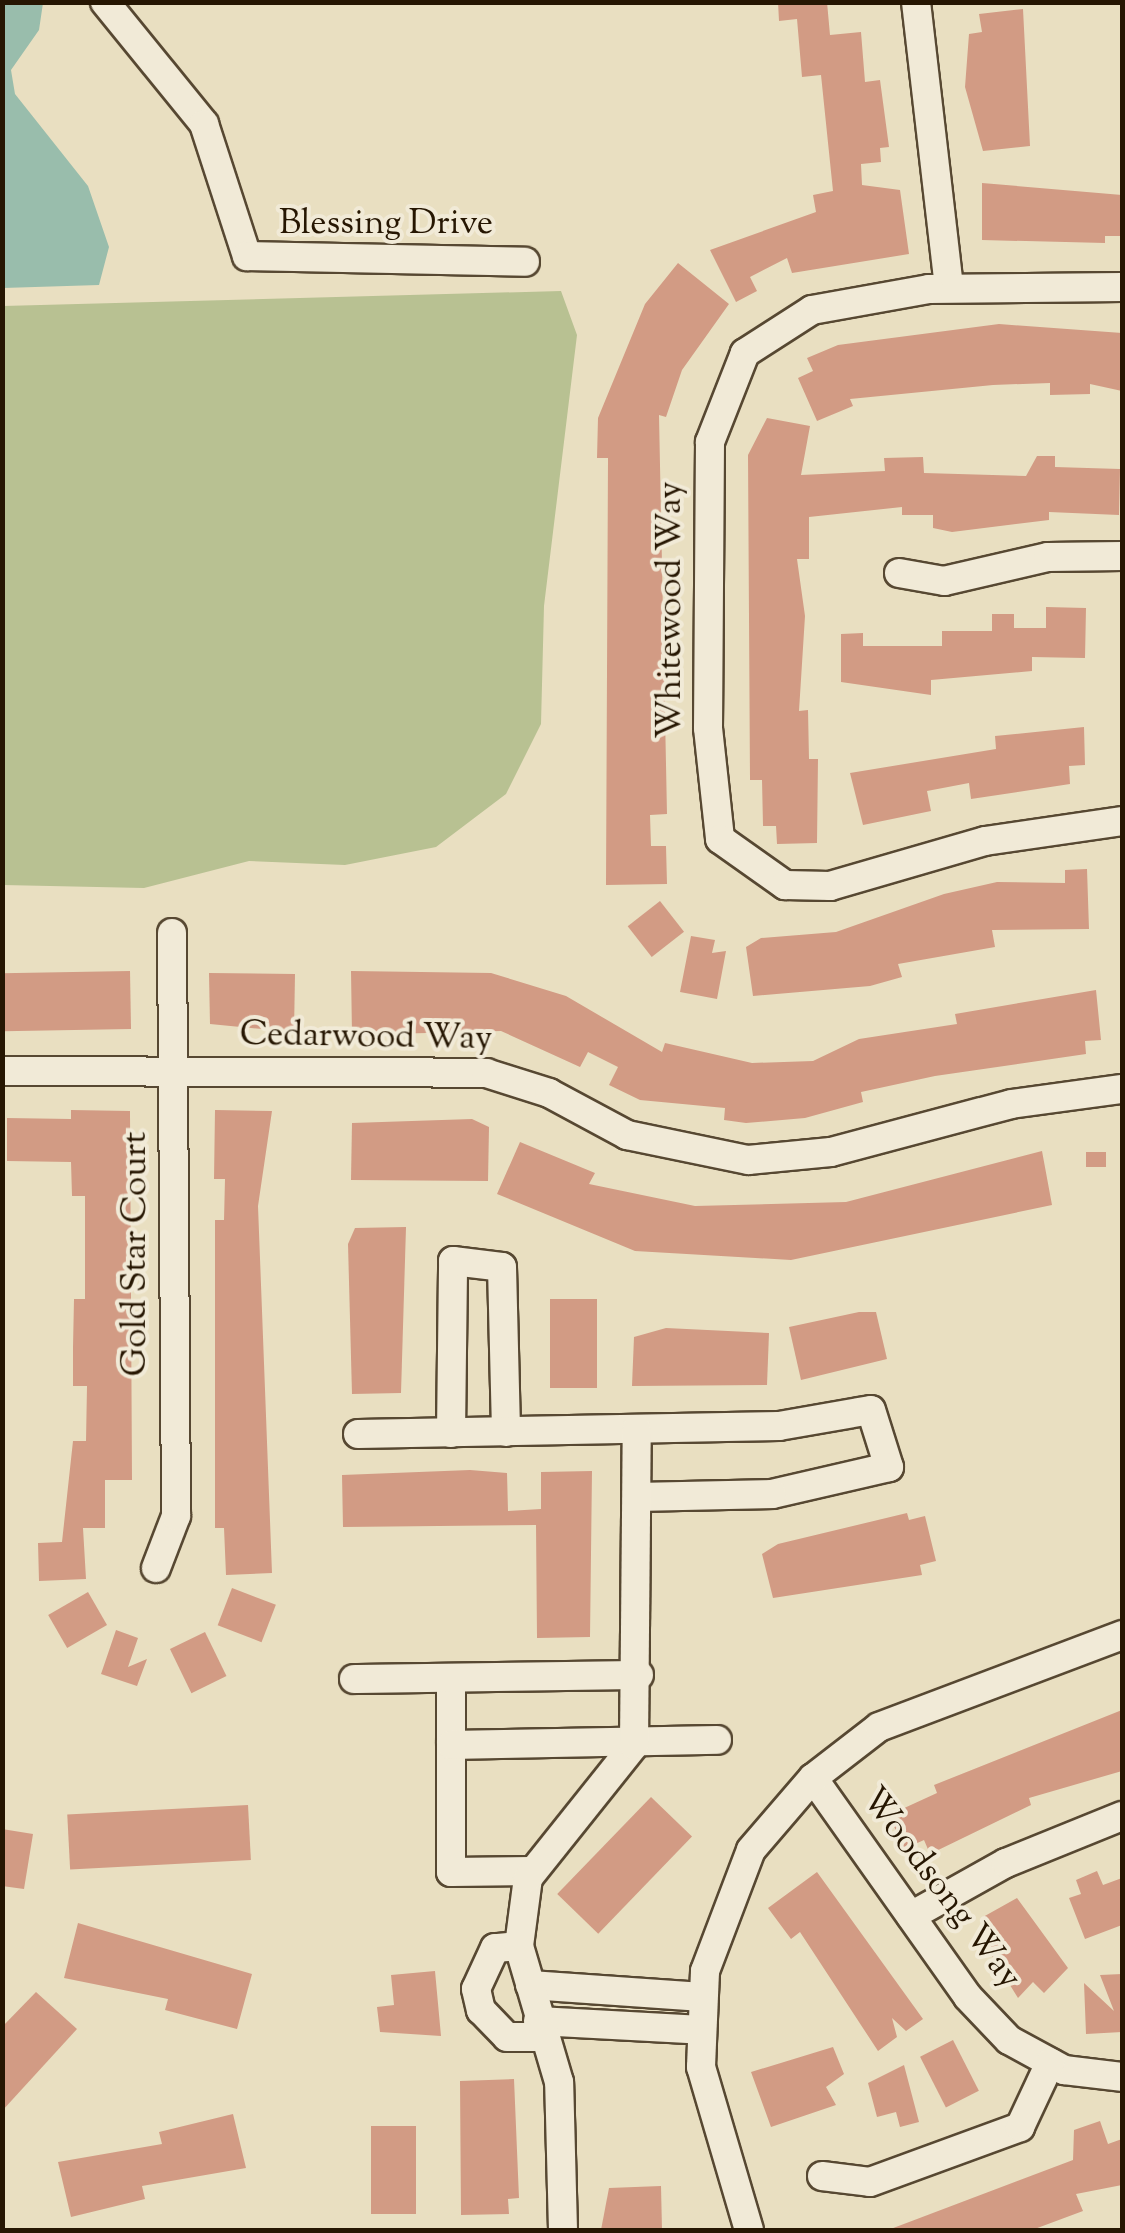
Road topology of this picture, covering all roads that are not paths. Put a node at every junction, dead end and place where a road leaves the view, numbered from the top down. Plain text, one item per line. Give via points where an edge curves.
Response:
1 (104, 2) edge
2 (916, 2) edge
3 (525, 262) dead end
4 (949, 286) junction
5 (1122, 287) edge
6 (1122, 556) edge
7 (899, 573) dead end
8 (1122, 822) edge
9 (172, 933) dead end
10 (2, 1071) edge
11 (173, 1072) junction
12 (1122, 1089) edge
13 (637, 1429) junction
14 (451, 1432) junction
15 (506, 1432) junction
16 (358, 1434) dead end
17 (639, 1497) junction
18 (156, 1568) dead end
19 (1122, 1635) edge
20 (639, 1675) junction
21 (451, 1678) junction
22 (354, 1679) dead end
23 (636, 1735) junction
24 (717, 1740) dead end
25 (451, 1745) junction
26 (813, 1778) junction
27 (1122, 1816) edge
28 (532, 1871) junction
29 (911, 1916) junction
30 (519, 1946) junction
31 (530, 1985) junction
32 (703, 1998) junction
33 (541, 2029) junction
34 (702, 2030) junction
35 (1050, 2063) junction
36 (1122, 2077) edge
37 (822, 2176) dead end
38 (562, 2230) edge
39 (749, 2230) edge

1 - 3 street, Blessing Drive via 204,124 246,256
2 - 4 street
4 - 5 street, Whitewood Way
4 - 8 street, Whitewood Way via 781,323 732,377 708,460 708,728 720,839 768,878 805,888 985,840
6 - 7 street via 1048,558 944,580
9 - 11 street, Gold Star Court
10 - 11 street, Cedarwood Way
11 - 12 street, Cedarwood Way via 486,1073 549,1093 627,1135 748,1160 831,1152 1011,1104
11 - 18 street, Gold Star Court via 176,1516
13 - 15 street
13 - 17 street
13 - 17 street via 779,1426 871,1410 889,1468 772,1494
14 - 15 street
14 - 15 street via 454,1262 478,1261 502,1268
14 - 16 street
17 - 20 street
19 - 26 street via 913,1710
20 - 21 street
20 - 23 street
21 - 22 street
21 - 25 street
23 - 24 street
23 - 25 street
23 - 28 street
25 - 28 street via 451,1872
26 - 29 street, Woodsong Way
26 - 32 street via 734,1882
27 - 29 street via 1006,1863
28 - 30 street
29 - 35 street, Woodsong Way via 982,2011
30 - 31 street
30 - 33 street via 495,1948 476,1989 480,2010 507,2036
31 - 32 street
31 - 33 street
32 - 34 street
33 - 34 street
33 - 38 street via 559,2082
34 - 39 street via 708,2103
35 - 36 street, Woodsong Way
35 - 37 street via 1020,2127 870,2182

